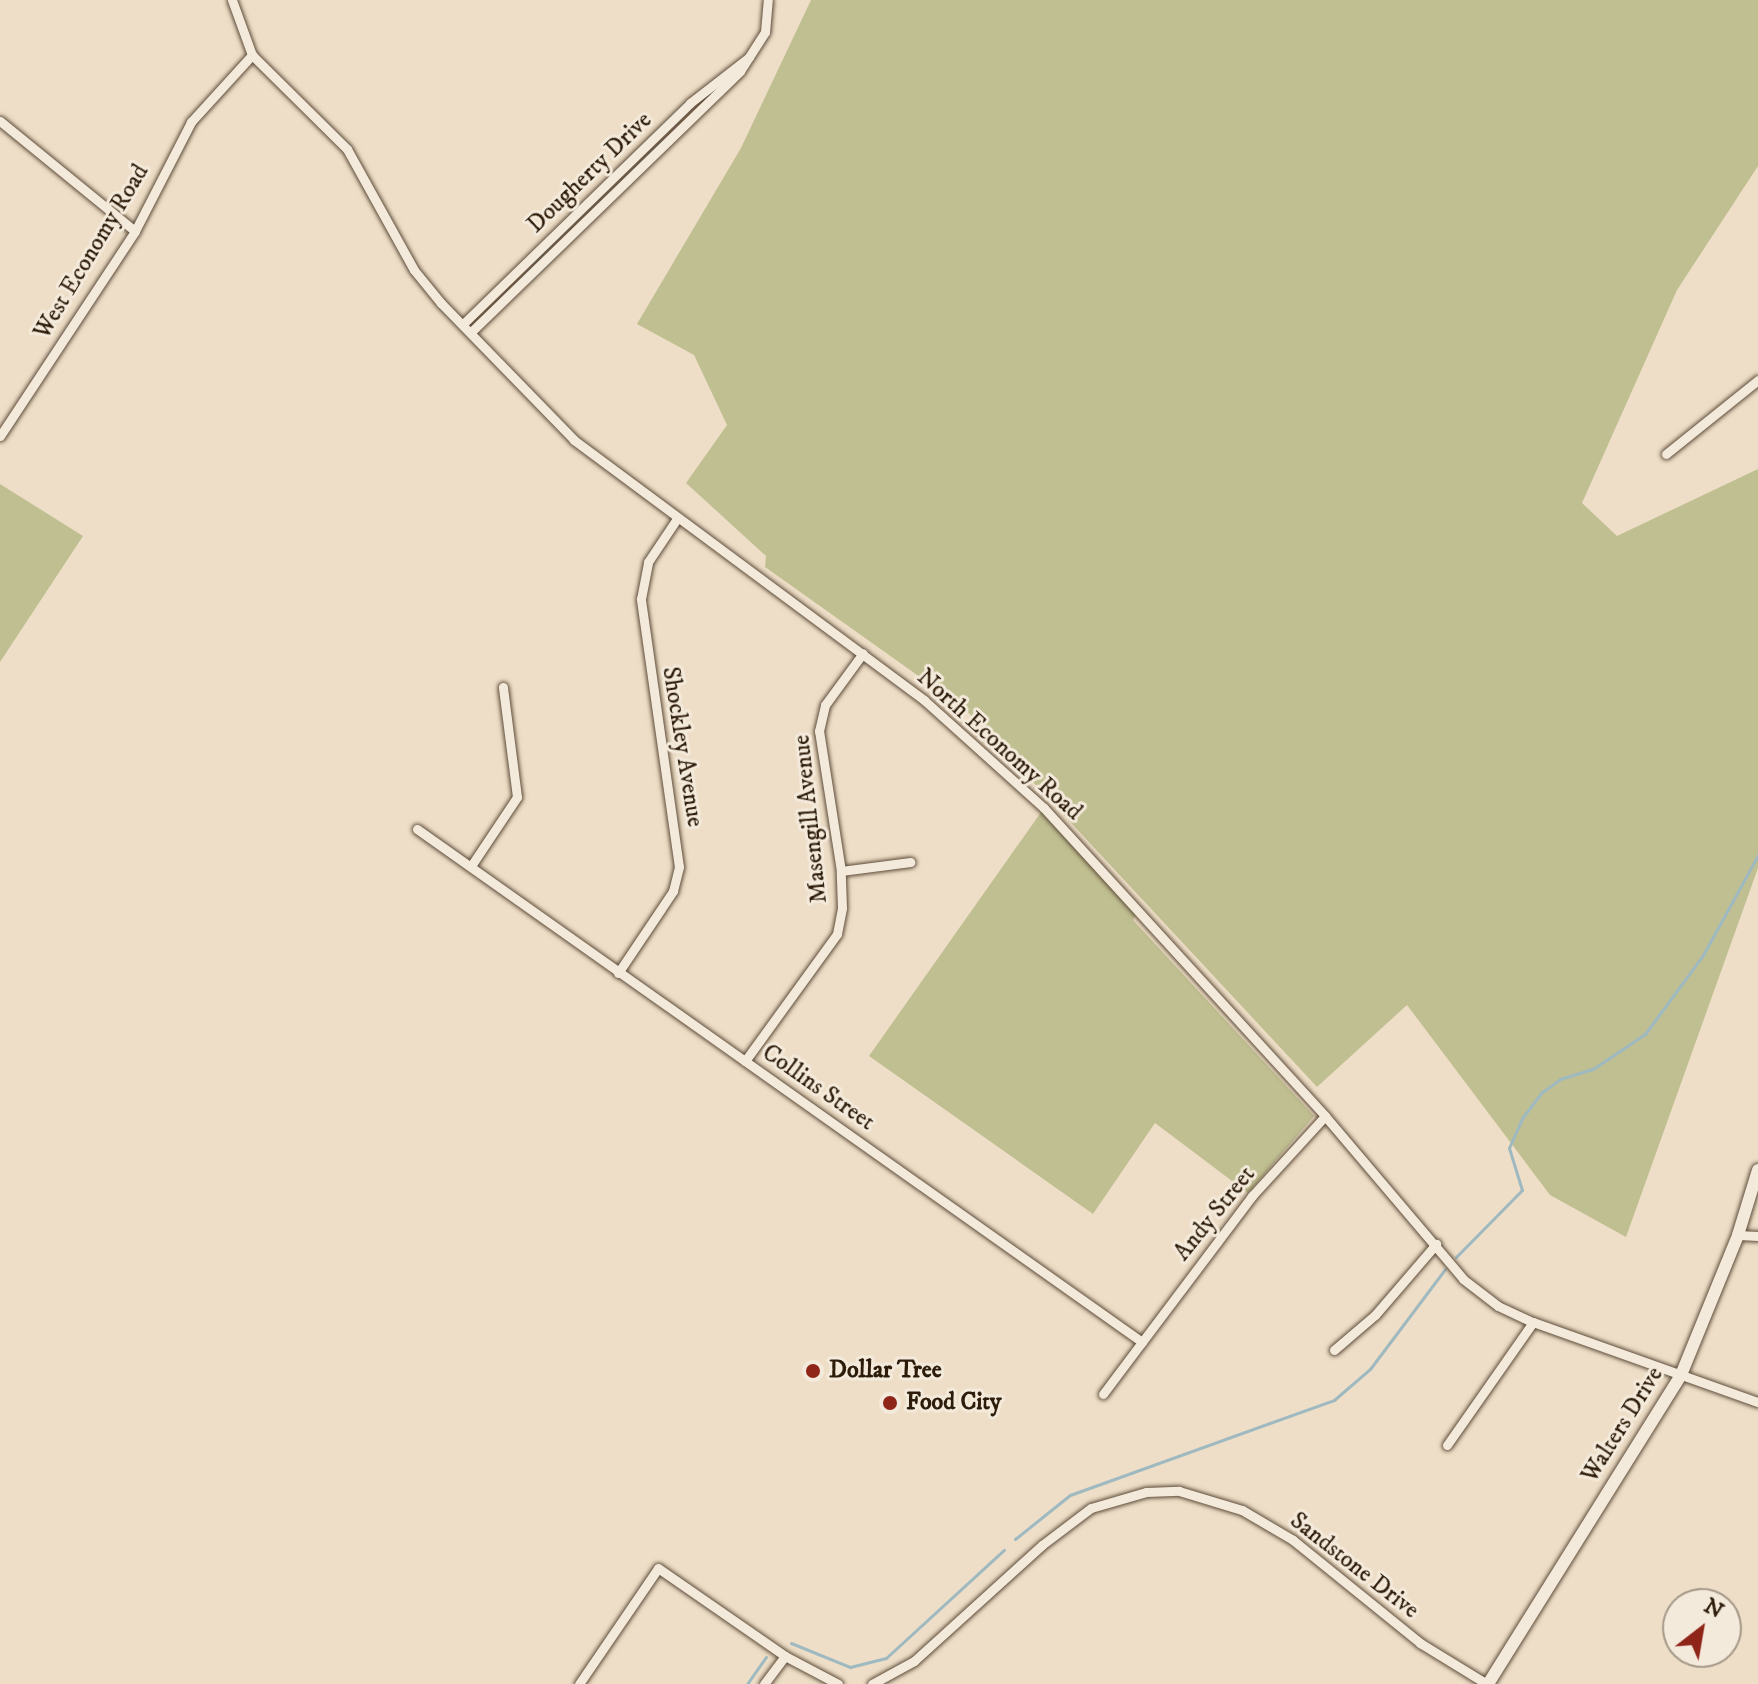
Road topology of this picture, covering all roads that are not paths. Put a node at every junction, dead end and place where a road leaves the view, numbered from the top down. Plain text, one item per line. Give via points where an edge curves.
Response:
1 (232, 0) edge
2 (768, 0) edge
3 (252, 55) junction
4 (749, 57) junction
5 (0, 121) edge
6 (566, 223) junction
7 (135, 231) junction
8 (575, 231) junction
9 (463, 324) junction
10 (471, 332) junction
11 (1758, 380) edge
12 (0, 436) edge
13 (1666, 454) dead end
14 (676, 520) junction
15 (863, 653) junction
16 (503, 687) dead end
17 (417, 829) dead end
18 (910, 862) dead end
19 (471, 866) junction
20 (841, 871) junction
21 (618, 973) junction
22 (745, 1061) junction
23 (1325, 1116) junction
24 (1758, 1170) edge
25 (1738, 1235) junction
26 (1758, 1236) edge
27 (1436, 1244) junction
28 (1533, 1322) junction
29 (1142, 1342) junction
30 (1334, 1350) dead end
31 (1681, 1375) junction
32 (1103, 1394) dead end
33 (1758, 1402) edge
34 (1447, 1445) dead end
35 (785, 1656) junction
36 (579, 1684) edge
37 (764, 1684) edge
38 (838, 1684) edge
39 (872, 1684) edge
40 (1488, 1684) edge

1 - 3 street
2 - 4 street, Dougherty Drive via 765,32
3 - 7 street, West Economy Road via 191,122
3 - 9 street, North Economy Road via 347,149 422,283
4 - 6 street, Dougherty Drive via 713,82
4 - 8 street, Dougherty Drive
5 - 7 street
6 - 8 street
6 - 9 street, Dougherty Drive
7 - 12 street, West Economy Road
8 - 10 street, Dougherty Drive
9 - 10 street, North Economy Road
10 - 14 street, North Economy Road via 574,440
11 - 13 street
14 - 15 street, North Economy Road
14 - 21 street, Shockley Avenue via 648,562 641,599 679,867 673,891
15 - 20 street, Masengill Avenue via 825,705 819,731
15 - 23 street, North Economy Road via 1044,808
16 - 19 street via 517,797
17 - 19 street, Collins Street
18 - 20 street
19 - 21 street, Collins Street
20 - 22 street, Masengill Avenue via 837,934
21 - 22 street, Collins Street
22 - 29 street, Collins Street
23 - 27 street, North Economy Road
23 - 29 street, Andy Street via 1252,1196
24 - 25 street, Walters Drive
25 - 26 street
25 - 31 street, Walters Drive
27 - 28 street, North Economy Road via 1463,1279 1498,1306
27 - 30 street via 1375,1315
28 - 31 street, North Economy Road
28 - 34 street
29 - 32 street
31 - 33 street, North Economy Road
31 - 40 street, Walters Drive
35 - 36 street via 658,1568
35 - 37 street
35 - 38 street
39 - 40 street, Sandstone Drive via 914,1661 1035,1551 1091,1508 1146,1492 1179,1491 1242,1510 1281,1532 1420,1643

